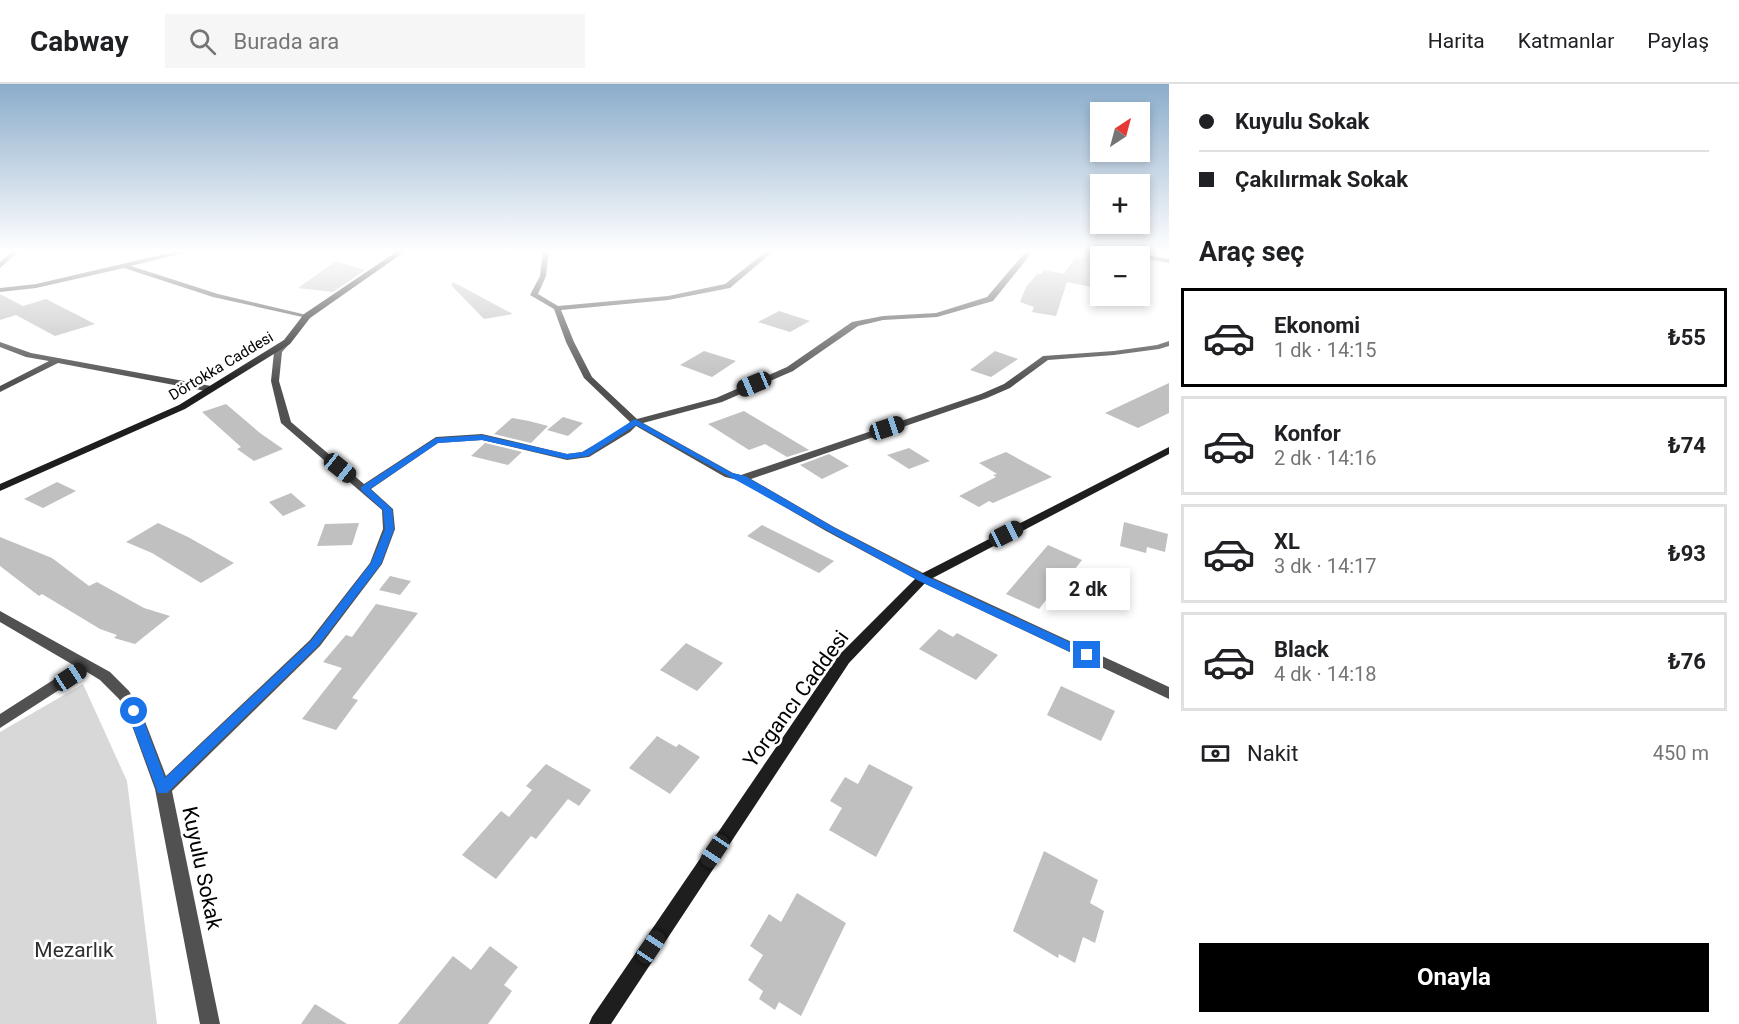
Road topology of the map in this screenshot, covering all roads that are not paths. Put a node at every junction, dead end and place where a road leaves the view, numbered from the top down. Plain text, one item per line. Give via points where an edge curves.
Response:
1 (206, 294) edge
2 (340, 294) edge
3 (535, 294) edge
4 (688, 294) edge
5 (994, 294) edge
6 (557, 308) junction
7 (307, 316) junction
8 (287, 342) junction
9 (1169, 343) edge
10 (0, 344) edge
11 (58, 360) junction
12 (0, 389) edge
13 (211, 389) junction
14 (635, 422) junction
15 (1169, 450) edge
16 (742, 478) junction
17 (0, 488) edge
18 (364, 489) junction
19 (923, 578) junction
20 (0, 616) edge
21 (87, 665) junction
22 (1169, 693) edge
23 (0, 722) edge
24 (163, 789) junction
25 (210, 1024) edge
26 (599, 1024) edge

1 - 7 street
2 - 7 street, Dörtokka Caddesi
3 - 6 street
4 - 6 street
5 - 14 street via 990,299 937,315 882,318 855,324 790,369 719,400
6 - 14 street via 588,378
7 - 8 street, Dörtokka Caddesi
8 - 13 street, Dörtokka Caddesi
8 - 18 street via 278,352 275,381 286,423
9 - 16 street via 1114,353 1046,358 1007,386 984,396
10 - 11 street
11 - 12 street
11 - 13 street
13 - 17 street, Dörtokka Caddesi via 182,407
14 - 16 street via 729,475
14 - 18 street via 585,454 567,457 482,437 436,440
15 - 19 street, Yorgancı Caddesi
16 - 19 street
18 - 24 street via 387,509 390,529 376,564 315,643
19 - 22 street
19 - 26 street, Yorgancı Caddesi via 844,659
20 - 21 street, Kuyulu Sokak
21 - 23 street
21 - 24 street, Kuyulu Sokak via 105,676 134,711
24 - 25 street, Kuyulu Sokak

